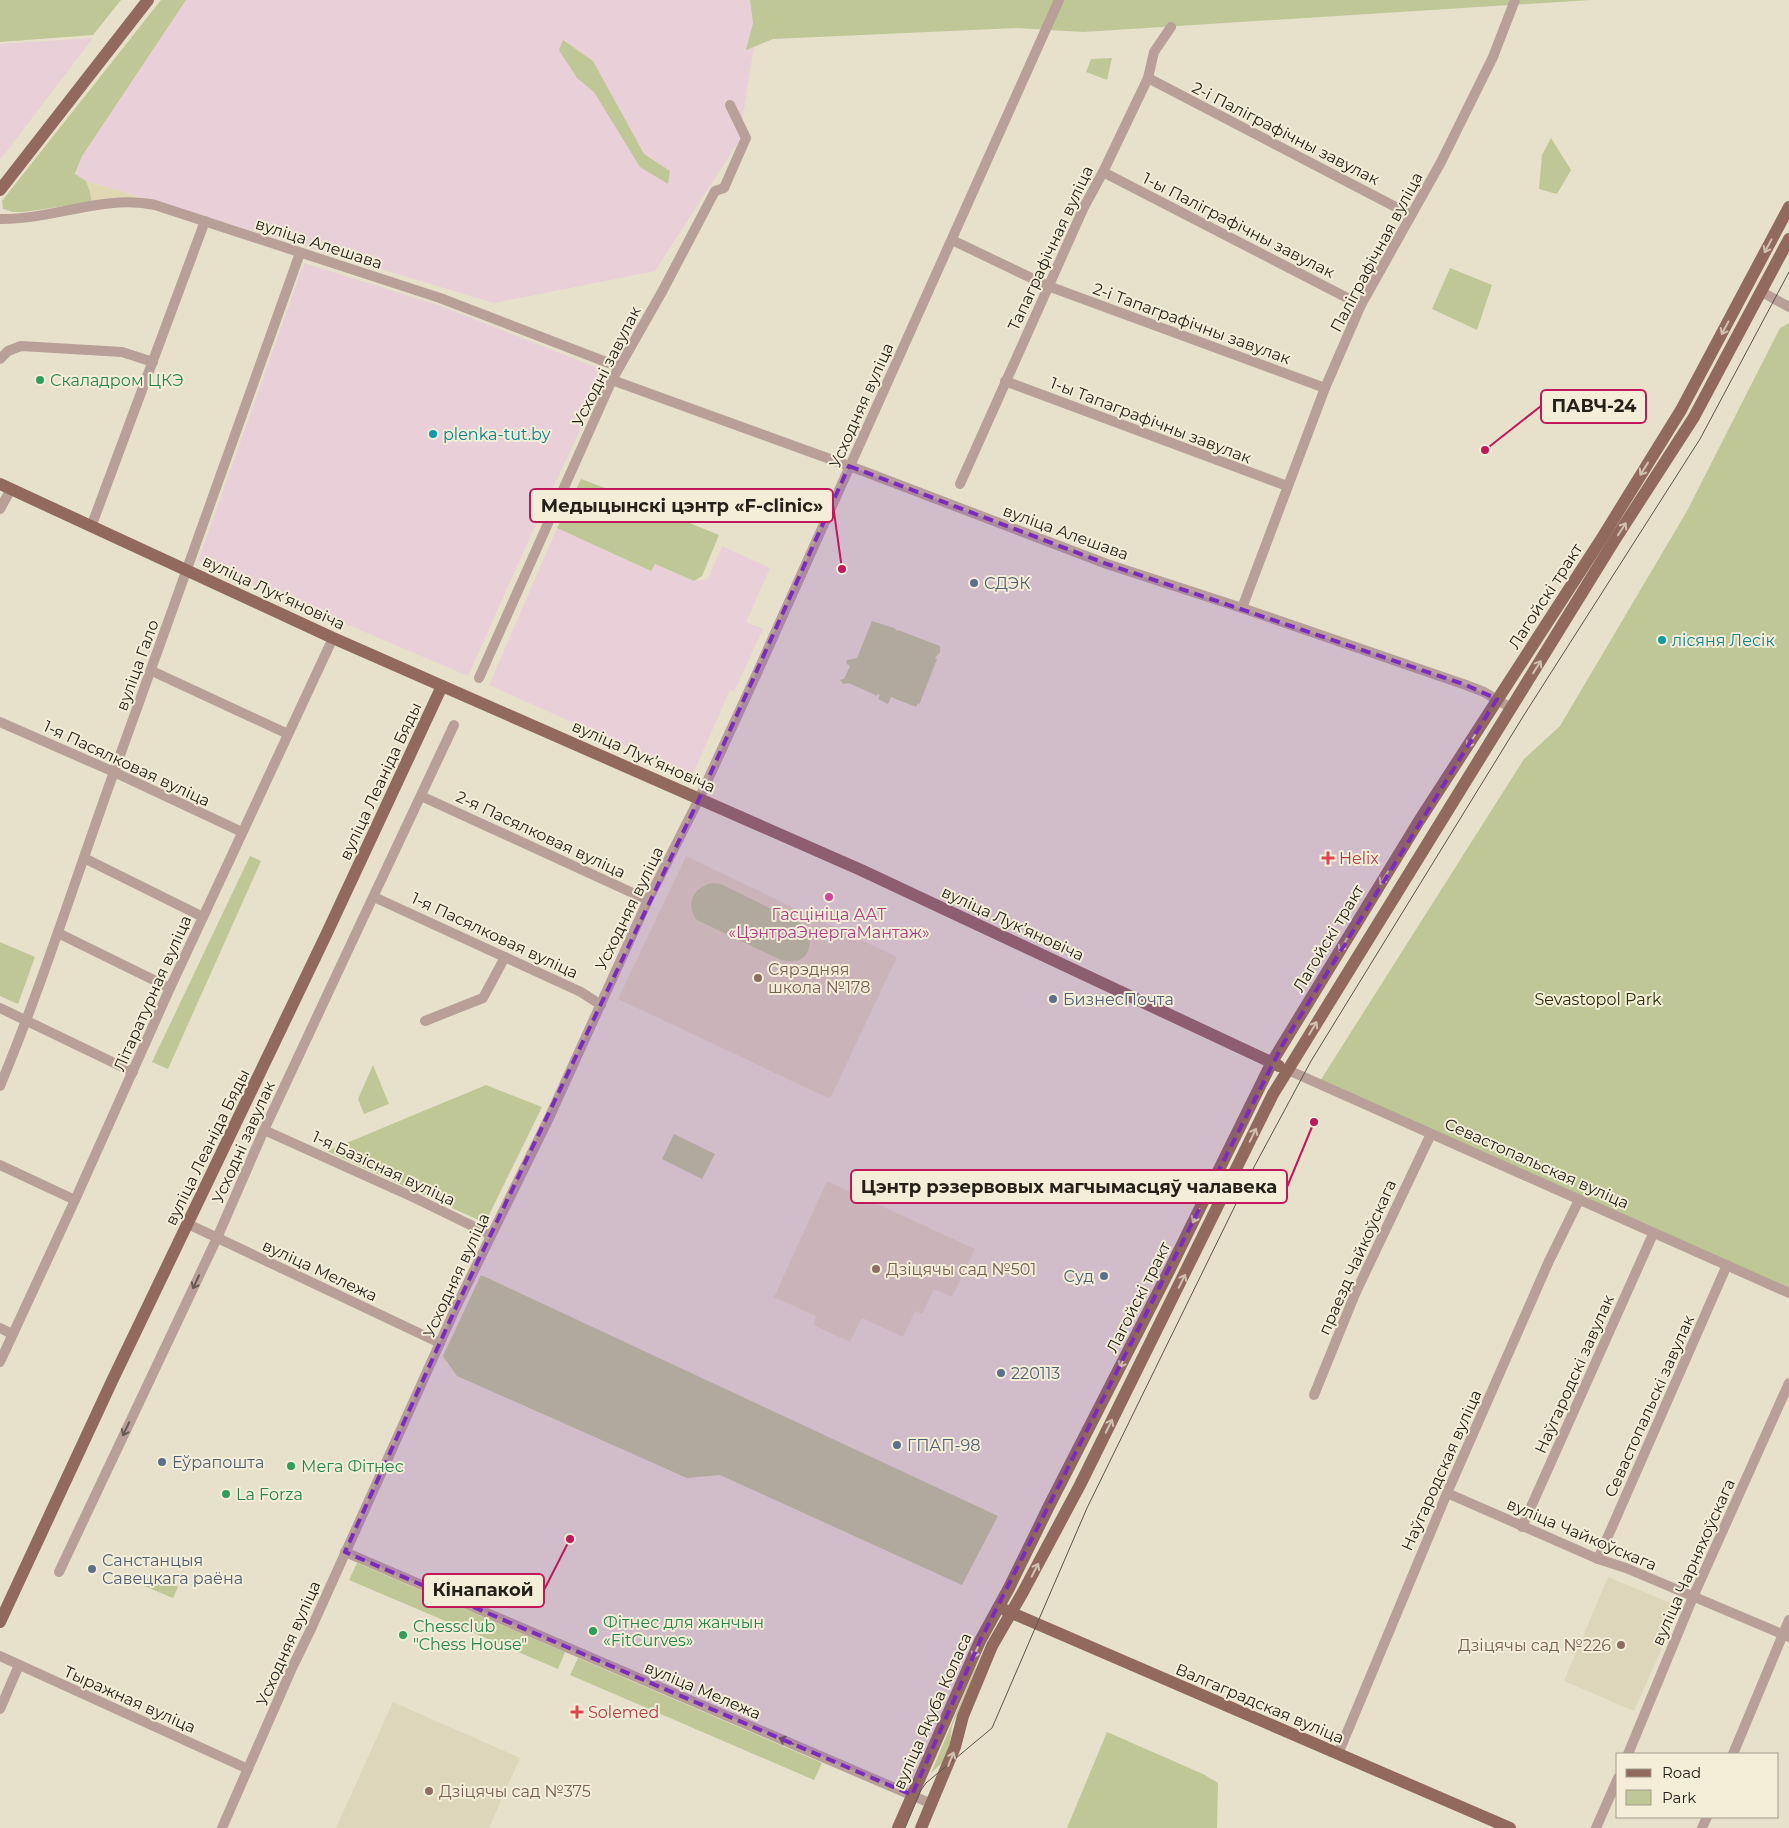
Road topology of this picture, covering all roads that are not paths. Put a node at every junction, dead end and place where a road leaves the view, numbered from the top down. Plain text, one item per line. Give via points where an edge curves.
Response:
1 (148, 0) edge
2 (1059, 0) edge
3 (1515, 0) edge
4 (1171, 27) dead end
5 (1148, 78) junction
6 (730, 105) dead end
7 (1103, 172) junction
8 (0, 190) edge
9 (1789, 207) edge
10 (1411, 215) junction
11 (0, 219) edge
12 (205, 221) junction
13 (952, 240) junction
14 (1789, 240) edge
15 (300, 253) junction
16 (1748, 285) junction
17 (1048, 286) junction
18 (1762, 292) junction
19 (1361, 305) junction
20 (1789, 307) edge
21 (0, 359) edge
22 (153, 362) junction
23 (618, 367) junction
24 (612, 380) junction
25 (1005, 381) junction
26 (1325, 388) junction
27 (849, 466) junction
28 (960, 484) dead end
29 (1287, 486) junction
30 (6, 487) edge
31 (0, 509) edge
32 (91, 527) junction
33 (187, 569) junction
34 (1242, 608) junction
35 (333, 638) junction
36 (152, 671) junction
37 (479, 678) dead end
38 (442, 686) junction
39 (1497, 699) junction
40 (1511, 708) junction
41 (0, 722) edge
42 (454, 725) dead end
43 (288, 734) junction
44 (114, 772) junction
45 (421, 796) junction
46 (699, 799) junction
47 (242, 832) junction
48 (84, 858) junction
49 (374, 897) junction
50 (648, 900) junction
51 (203, 916) junction
52 (58, 933) junction
53 (504, 957) junction
54 (170, 988) junction
55 (601, 1005) junction
56 (0, 1008) edge
57 (27, 1020) junction
58 (425, 1022) dead end
59 (1272, 1062) junction
60 (1288, 1070) junction
61 (133, 1072) junction
62 (0, 1086) edge
63 (264, 1130) junction
64 (1431, 1134) junction
65 (0, 1165) edge
66 (75, 1200) junction
67 (1578, 1200) junction
68 (188, 1224) junction
69 (1653, 1234) junction
70 (491, 1235) junction
71 (217, 1238) junction
72 (1728, 1265) junction
73 (1789, 1293) edge
74 (0, 1328) edge
75 (12, 1334) junction
76 (440, 1343) junction
77 (0, 1362) edge
78 (1789, 1383) edge
79 (1314, 1394) dead end
80 (1447, 1493) junction
81 (1522, 1527) junction
82 (345, 1552) junction
83 (1598, 1559) junction
84 (59, 1572) dead end
85 (1693, 1597) junction
86 (998, 1607) junction
87 (1011, 1613) junction
88 (1789, 1620) edge
89 (0, 1622) edge
90 (1786, 1636) edge
91 (0, 1656) edge
92 (19, 1665) junction
93 (0, 1709) edge
94 (1628, 1753) edge
95 (1733, 1753) edge
96 (1338, 1754) junction
97 (248, 1769) junction
98 (1616, 1783) edge
99 (912, 1795) junction
100 (932, 1804) junction
101 (222, 1828) edge
102 (898, 1828) edge
103 (921, 1828) edge
104 (1510, 1828) edge
105 (1596, 1828) edge

1 - 8 main road
2 - 13 street, Усходняя вуліца
3 - 10 street, Паліграфічная вуліца via 1492,57 1441,162
4 - 5 street, Тапаграфічная вуліца via 1154,52
5 - 7 street, Тапаграфічная вуліца
5 - 10 street, 2-і Паліграфічны завулак
6 - 23 street, Усходні завулак via 746,138 724,188 715,191
7 - 17 street, Тапаграфічная вуліца
7 - 19 street, 1-ы Паліграфічны завулак
9 -> 16 main road, Лагойскі тракт
10 - 19 street, Паліграфічная вуліца
11 - 12 street, вуліца Алешава via 134,202 156,205
12 - 15 street, вуліца Алешава
12 - 22 street
13 - 17 street, 2-і Тапаграфічны завулак
13 - 27 street, Усходняя вуліца
14 - 18 main road, Лагойскі тракт
15 - 23 street, вуліца Алешава via 440,298
15 - 33 street, вуліца Гало
16 - 18 main road
16 -> 39 main road, Лагойскі тракт via 1681,410
17 - 25 street, Тапаграфічная вуліца
17 - 26 street, 2-і Тапаграфічны завулак
18 - 20 street
40 -> 18 main road, Лагойскі тракт via 1694,417
19 - 26 street, Паліграфічная вуліца
21 - 22 street via 8,351 21,346 122,352
22 - 32 street
23 - 24 street, Усходні завулак
24 - 27 street, вуліца Алешава
24 - 37 street, Усходні завулак
25 - 28 street, Тапаграфічная вуліца
25 - 29 street, 1-ы Тапаграфічны завулак
26 - 29 street, Паліграфічная вуліца
27 - 34 street, вуліца Алешава via 1107,564
27 - 46 street, Усходняя вуліца
29 - 34 street, Паліграфічная вуліца
30 - 31 street
30 - 32 main road, вуліца Лукʼяновіча
32 - 33 main road, вуліца Лукʼяновіча
33 - 35 main road, вуліца Лукʼяновіча
33 - 36 street, вуліца Гало
34 - 39 street, вуліца Алешава via 1466,685
35 - 38 main road, вуліца Лукʼяновіча
35 - 43 street, Літаратурная вуліца
36 - 43 street
36 - 44 street, вуліца Гало
38 - 46 main road, вуліца Лукʼяновіча
38 - 68 main road, вуліца Леаніда Бяды
39 - 40 street, вуліца Алешава
39 -> 59 main road, Лагойскі тракт
60 -> 40 main road, Лагойскі тракт
41 - 44 street, 1-я Пасялковая вуліца
42 - 45 street, Усходні завулак
43 - 47 street, Літаратурная вуліца
44 - 47 street, 1-я Пасялковая вуліца
44 - 48 street, вуліца Гало
45 - 49 street, Усходні завулак
45 - 50 street, 2-я Пасялковая вуліца
46 - 50 street, Усходняя вуліца
46 - 59 main road, вуліца Лукʼяновіча via 954,912
47 - 51 street, Літаратурная вуліца
48 - 51 street
48 - 52 street, вуліца Гало
49 - 53 street, 1-я Пасялковая вуліца
49 - 63 street, Усходні завулак
50 - 55 street, Усходняя вуліца
51 - 54 street, Літаратурная вуліца
52 - 54 street
52 - 57 street, вуліца Гало
53 - 55 street, 1-я Пасялковая вуліца via 581,992
53 - 58 street via 483,998
54 - 61 street, Літаратурная вуліца
55 - 70 street, Усходняя вуліца
56 - 57 street
57 - 61 street
57 - 62 street, вуліца Гало
59 - 60 main road, Севастопальская вуліца
59 -> 86 main road, Лагойскі тракт
60 - 64 street, Севастопальская вуліца
87 -> 60 main road, Лагойскі тракт via 1080,1485 1273,1094
61 - 66 street, Літаратурная вуліца
63 - 70 street, 1-я Базісная вуліца
63 - 71 street, Усходні завулак
64 - 67 street, Севастопальская вуліца
64 - 79 street, праезд Чайкоўскага via 1355,1294
65 - 66 street
66 - 75 street, Літаратурная вуліца
67 - 69 street, Севастопальская вуліца
67 - 80 street, Наўгародская вуліца
68 - 71 street, вуліца Мележа
68 - 89 main road, вуліца Леаніда Бяды
69 - 72 street, Севастопальская вуліца
69 - 81 street, Наўгародскі завулак
70 - 76 street, Усходняя вуліца
71 - 76 street, вуліца Мележа
71 -> 84 street, Усходні завулак
72 - 73 street, Севастопальская вуліца
72 - 83 street, Севастопальскі завулак
74 - 75 street
75 - 77 street, Літаратурная вуліца
76 - 82 street, Усходняя вуліца
78 - 85 street, вуліца Чарняхоўскага
80 - 81 street, вуліца Чайкоўскага
80 - 96 street, Наўгародская вуліца
81 - 83 street, вуліца Чайкоўскага
82 - 97 street, Усходняя вуліца
99 -> 82 street, вуліца Мележа
83 - 85 street, вуліца Чайкоўскага
85 - 90 street, вуліца Чайкоўскага
85 - 94 street, вуліца Чарняхоўскага
86 - 87 main road, Валгаградская вуліца
86 -> 99 main road, вуліца Якуба Коласа
87 - 96 main road, Валгаградская вуліца
100 -> 87 main road, вуліца Якуба Коласа via 955,1747 963,1716 992,1646
88 - 90 street
90 - 95 street
91 - 92 street, Тыражная вуліца
92 - 93 street
92 - 97 street, Тыражная вуліца
96 - 104 main road, Валгаградская вуліца
97 - 101 street, Усходняя вуліца
98 - 105 street
99 - 100 street, вуліца Мележа
99 - 102 main road, вуліца Якуба Коласа
100 - 103 main road, вуліца Якуба Коласа

